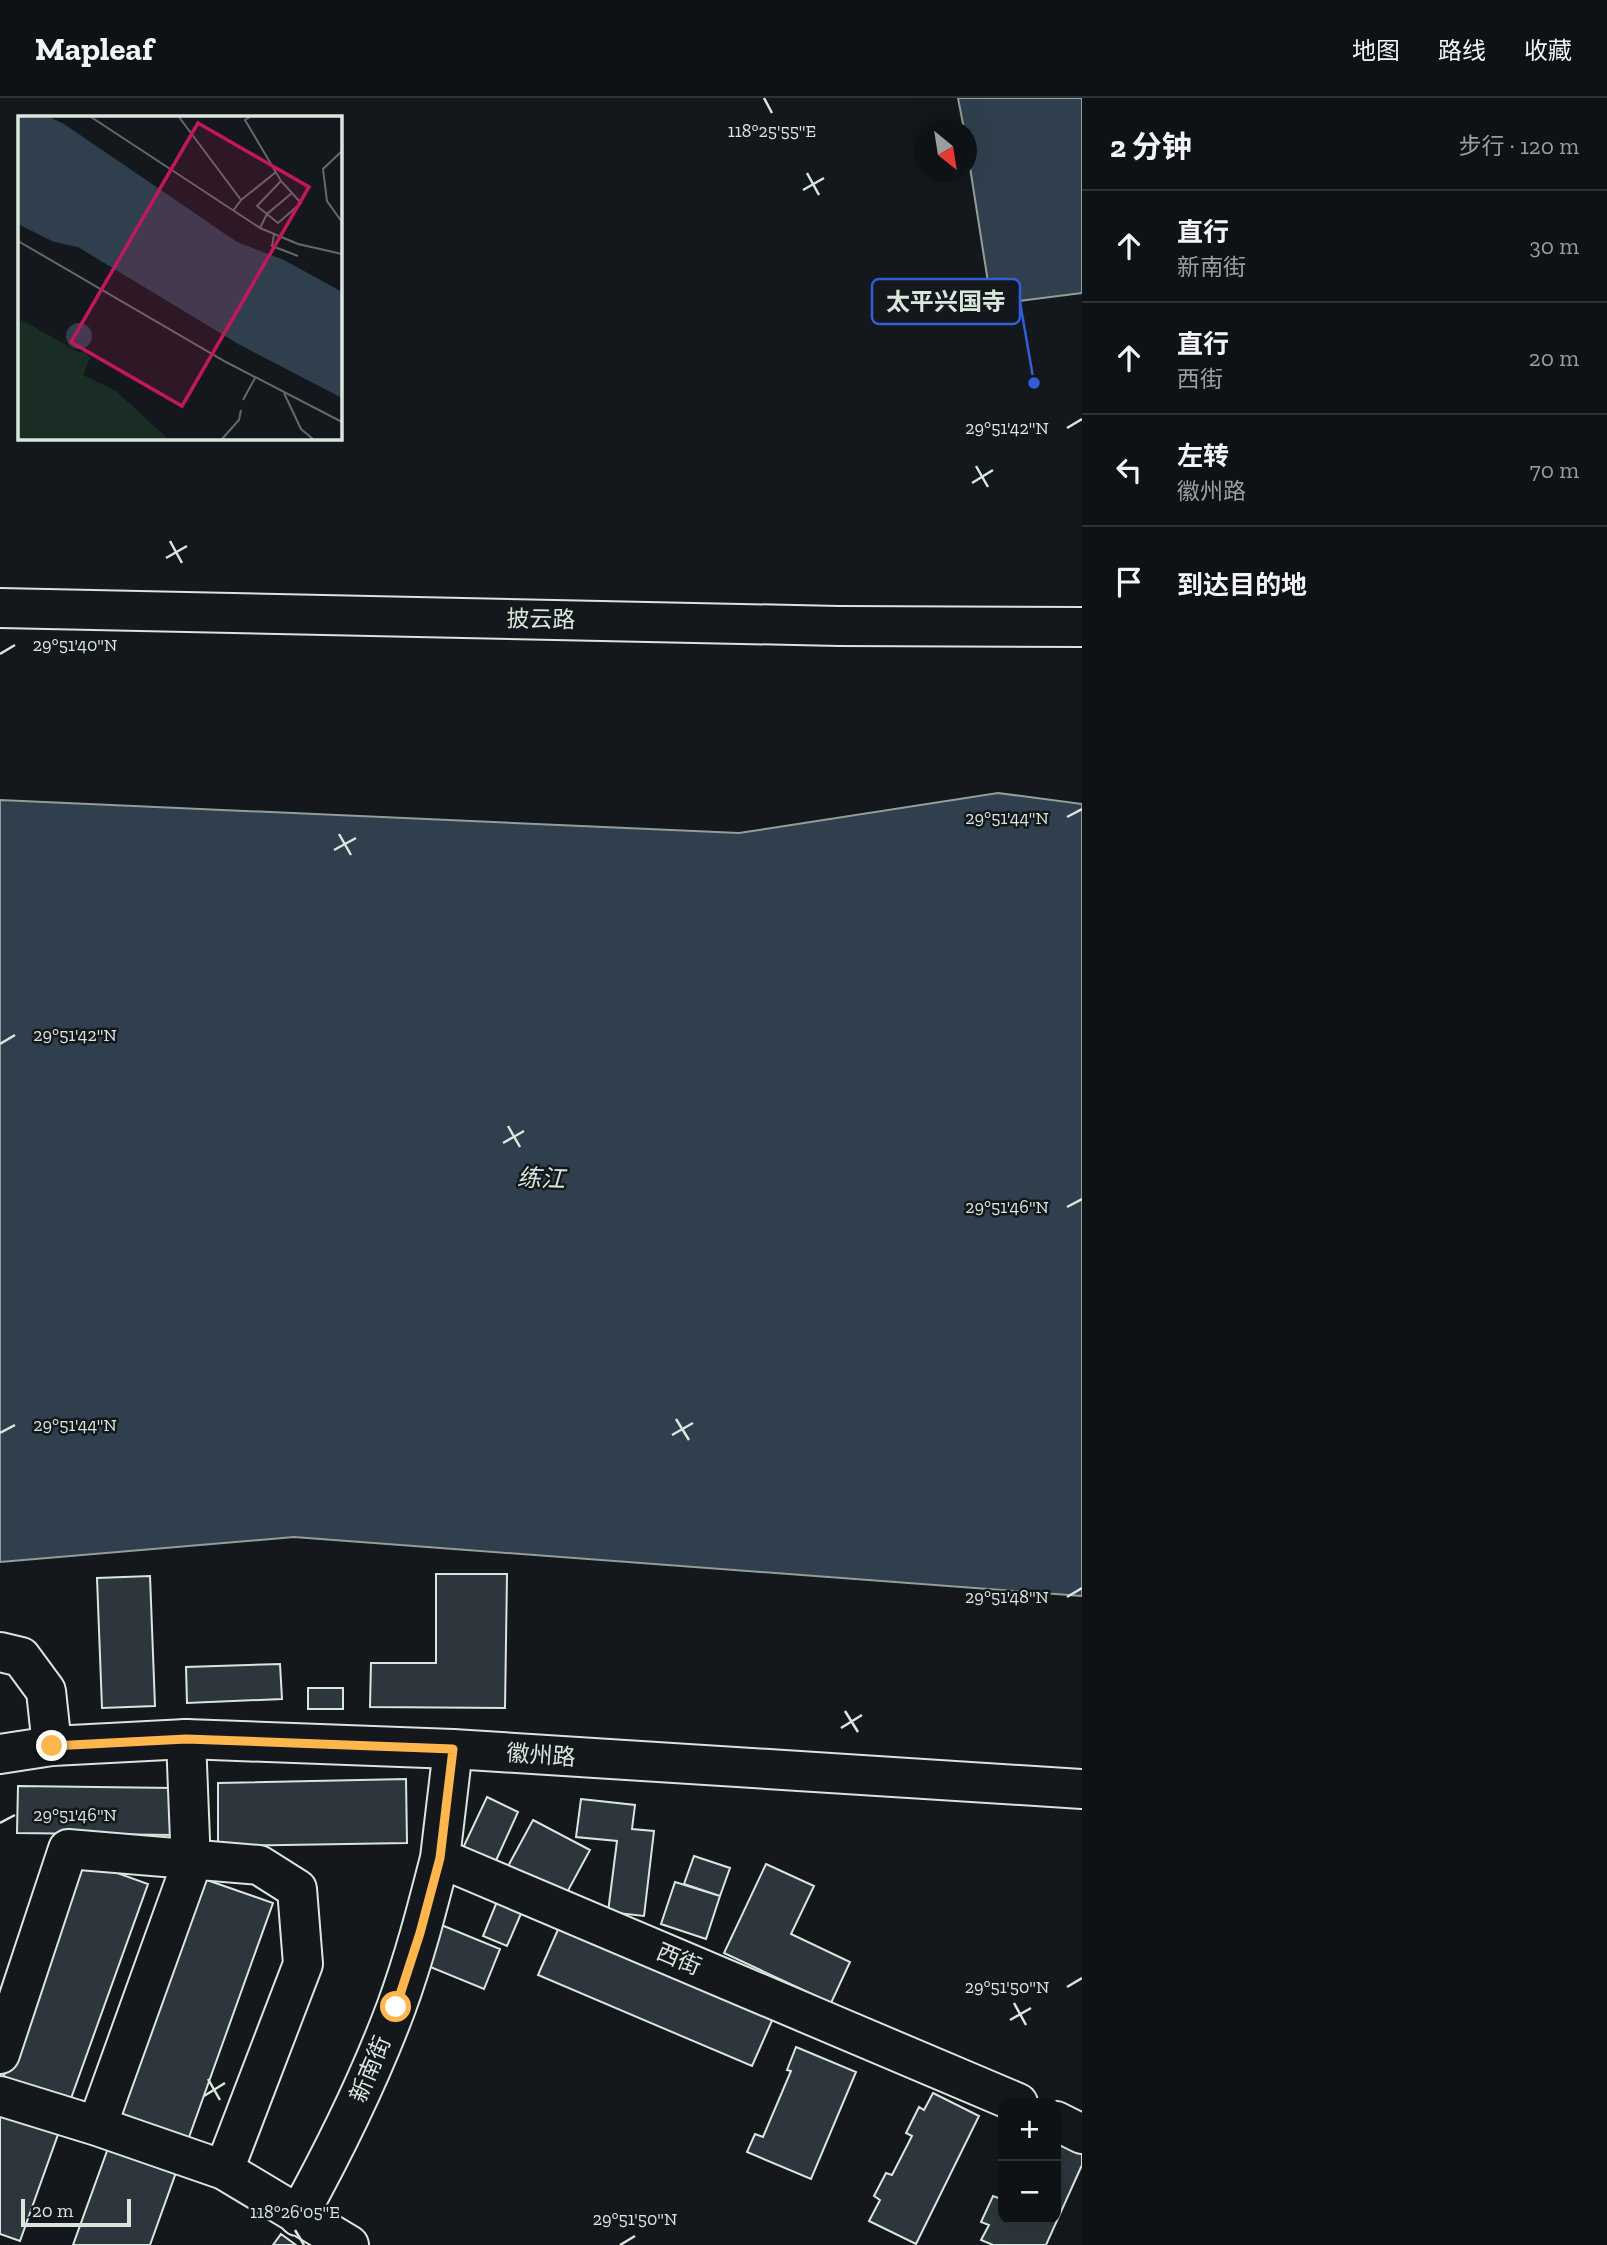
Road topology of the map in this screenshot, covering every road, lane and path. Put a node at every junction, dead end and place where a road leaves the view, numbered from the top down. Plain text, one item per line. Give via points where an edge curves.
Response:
1 (0, 608) edge
2 (1082, 627) edge
3 (0, 1652) edge
4 (186, 1739) junction
5 (52, 1746) junction
6 (453, 1749) junction
7 (0, 1754) edge
8 (1082, 1789) edge
9 (440, 1858) junction
10 (191, 1860) junction
11 (0, 2054) edge
12 (0, 2096) edge
13 (1006, 2098) edge
14 (1061, 2124) edge
15 (97, 2126) junction
16 (1082, 2134) edge
17 (224, 2170) junction
18 (298, 2216) junction
19 (349, 2245) edge

1 - 2 street, 披云路
3 - 5 street via 21,1657 46,1691
4 - 5 street, 徽州路
4 - 6 street, 徽州路
4 - 10 street
5 - 7 street, 徽州路
6 - 8 street, 徽州路
6 - 9 street
9 - 13 street, 西街
9 - 18 street, 新南街 via 391,2019 335,2149
10 - 11 street via 68,1849
10 - 15 street
10 - 17 street via 258,1865 297,1889 303,1964
12 - 15 street
14 - 16 street
15 - 17 street
17 - 18 street
18 - 19 street

